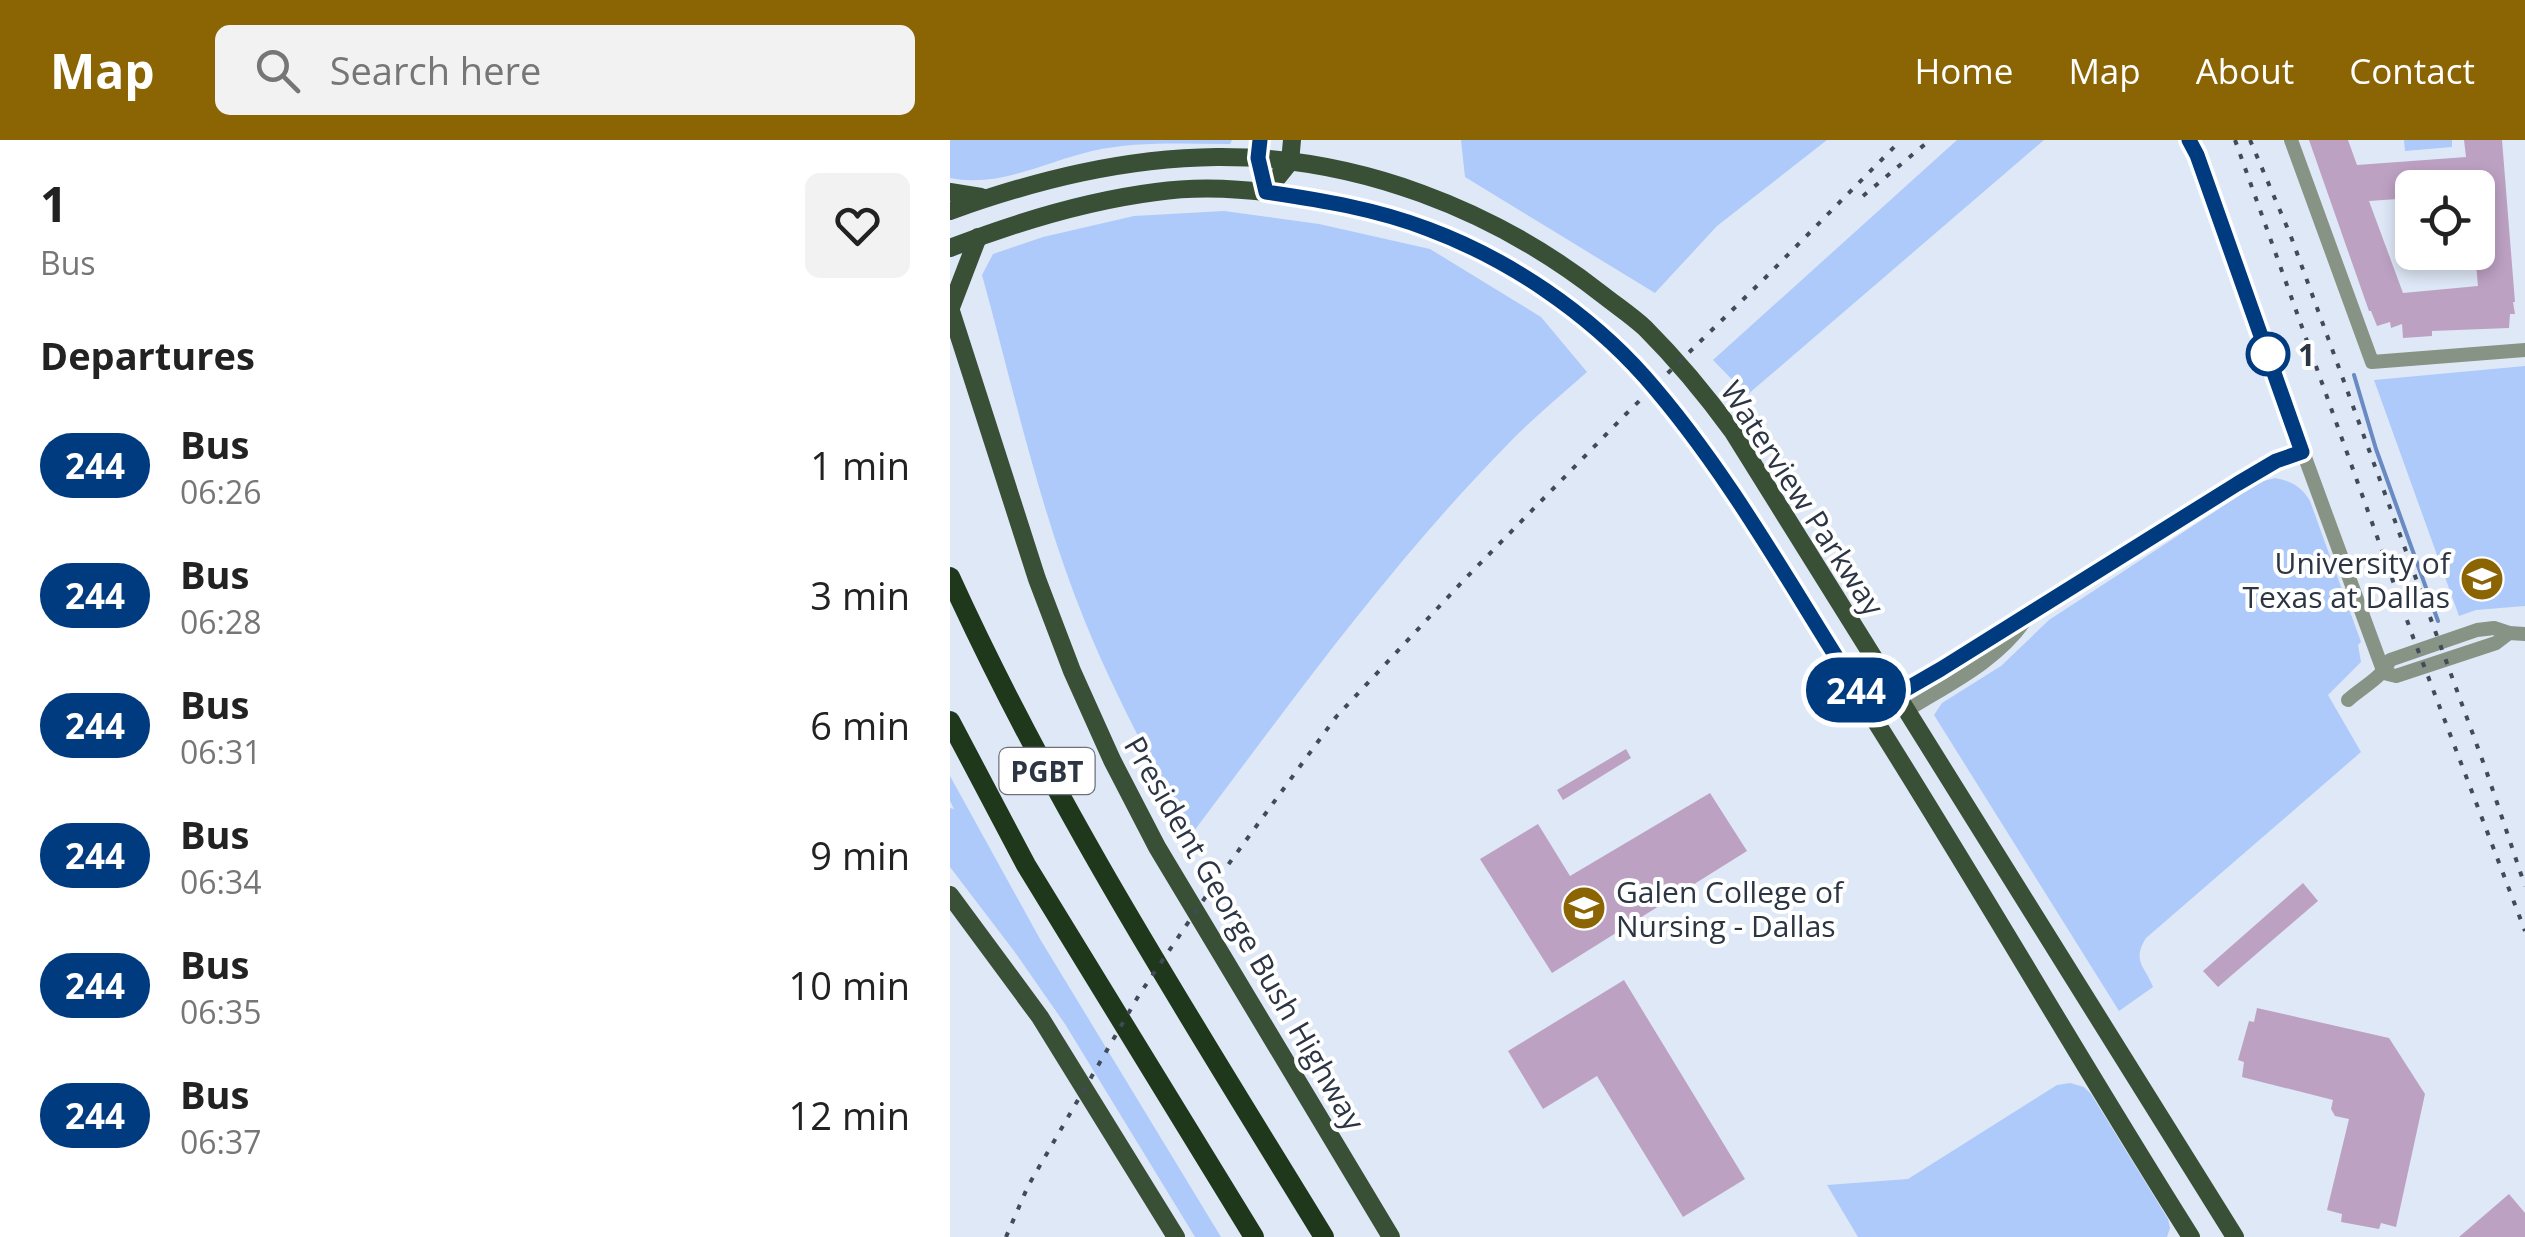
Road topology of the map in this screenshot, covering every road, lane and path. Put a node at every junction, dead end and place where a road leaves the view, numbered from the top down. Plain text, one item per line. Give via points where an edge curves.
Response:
1 (1292, 140) edge
2 (2292, 140) edge
3 (1259, 149) edge
4 (1290, 162) junction
5 (950, 192) edge
6 (1266, 192) junction
7 (986, 198) junction
8 (950, 211) edge
9 (978, 238) junction
10 (950, 248) edge
11 (950, 309) edge
12 (2525, 350) edge
13 (950, 576) edge
14 (2517, 634) edge
15 (2384, 673) junction
16 (2348, 700) dead end
17 (1901, 703) junction
18 (1870, 710) junction
19 (950, 721) edge
20 (1880, 727) junction
21 (950, 894) edge
22 (2108, 1034) junction
23 (2079, 1051) junction
24 (1252, 1235) edge
25 (1176, 1237) edge
26 (1324, 1237) edge
27 (1391, 1237) edge
28 (2191, 1237) edge
29 (2235, 1237) edge

1 - 4 main road
2 - 12 street via 2372,362
3 - 4 main road, Waterview Parkway
3 - 6 main road
3 - 7 main road, Waterview Parkway via 1126,164
4 - 6 main road
4 - 17 main road, Waterview Parkway via 1399,186 1466,211 1546,254 1643,326 1733,432
5 - 7 main road
6 - 9 main road, Waterview Parkway via 1159,191 1072,208
6 - 18 main road, Waterview Parkway via 1344,204 1429,229 1514,272 1594,327 1700,444
7 - 8 main road, Waterview Parkway
9 - 10 main road, Waterview Parkway
9 - 11 main road
11 - 27 main road, President George Bush Highway via 1037,579 1112,760 1174,876
13 - 26 highway, PGBT via 1091,852
14 - 15 street via 2396,676
15 - 16 street
15 - 17 street via 2302,452 2276,461 2030,614
17 - 18 main road
17 - 20 main road
17 - 22 main road, Waterview Parkway
18 - 20 main road, Waterview Parkway
19 - 24 highway, PGBT via 1026,865
20 - 23 main road, Waterview Parkway
21 - 25 main road via 1040,1016
22 - 23 main road
22 - 29 main road, Waterview Parkway
23 - 28 main road, Waterview Parkway

